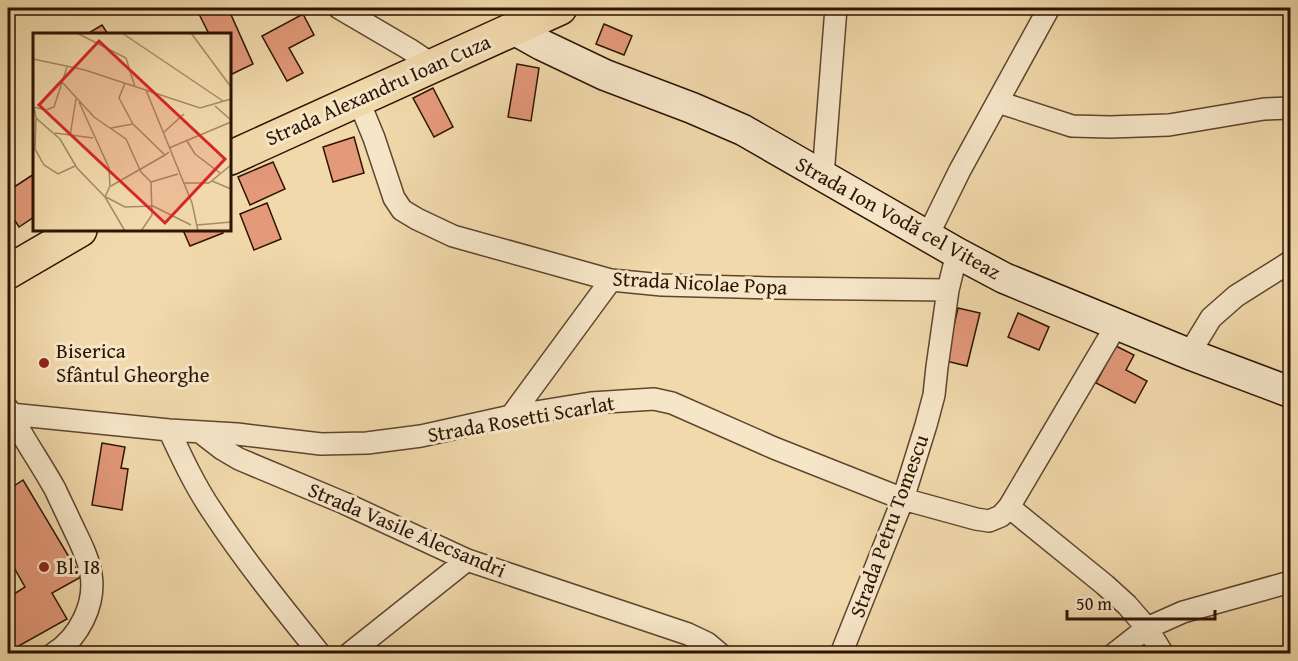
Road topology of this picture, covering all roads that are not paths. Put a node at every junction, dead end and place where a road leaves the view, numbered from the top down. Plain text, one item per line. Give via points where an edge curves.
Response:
1 (339, 8) edge
2 (560, 8) edge
3 (836, 8) edge
4 (1049, 8) edge
5 (513, 30) junction
6 (433, 65) junction
7 (358, 99) junction
8 (998, 102) junction
9 (1290, 108) edge
10 (231, 158) edge
11 (823, 176) junction
12 (78, 231) edge
13 (928, 235) junction
14 (957, 253) junction
15 (1290, 262) edge
16 (8, 272) edge
17 (611, 280) junction
18 (948, 290) junction
19 (1117, 324) junction
20 (1189, 354) junction
21 (1290, 392) edge
22 (9, 412) edge
23 (511, 416) junction
24 (169, 430) junction
25 (200, 432) junction
26 (903, 499) junction
27 (1010, 507) junction
28 (467, 560) junction
29 (1290, 582) edge
30 (1147, 628) junction
31 (53, 654) edge
32 (320, 654) edge
33 (349, 654) edge
34 (720, 654) edge
35 (841, 654) edge
36 (1114, 654) edge
37 (1163, 654) edge

1 - 6 street
2 - 5 highway, Strada Alexandru Ioan Cuza
3 - 11 street
4 - 8 street
5 - 6 highway, Strada Alexandru Ioan Cuza
5 - 11 main road, Strada Ion Vodă cel Viteaz via 605,75 743,130
6 - 7 highway, Strada Alexandru Ioan Cuza
7 - 10 highway, Strada Alexandru Ioan Cuza
7 - 17 street, Strada Nicolae Popa via 394,198 402,210 453,236
8 - 9 street via 1071,126 1110,127 1169,125
8 - 13 street
11 - 13 main road, Strada Ion Vodă cel Viteaz
12 - 16 highway
13 - 14 main road, Strada Ion Vodă cel Viteaz
14 - 18 street
14 - 19 main road, Strada Ion Vodă cel Viteaz via 1004,278
15 - 20 street via 1236,296 1211,318
17 - 18 street, Strada Nicolae Popa via 662,285
17 - 23 street
18 - 26 street, Strada Petru Tomescu via 934,395
19 - 20 main road, Strada Ion Vodă cel Viteaz
19 - 27 street
20 - 21 main road, Strada Ion Vodă cel Viteaz
22 - 24 street, Strada Rosetti Scarlat
22 - 31 street via 54,489 85,551 91,573 93,588 85,619
23 - 25 street, Strada Rosetti Scarlat via 367,443 321,444
23 - 26 street, Strada Rosetti Scarlat via 591,403 654,399
24 - 25 street, Strada Rosetti Scarlat
24 - 32 street via 211,510
25 - 28 street, Strada Vasile Alecsandri via 238,459
26 - 27 street, Strada Rosetti Scarlat via 989,521
26 - 35 street, Strada Petru Tomescu
27 - 30 street via 1105,585
28 - 33 street
28 - 34 street, Strada Vasile Alecsandri via 688,634
29 - 30 street via 1183,612
30 - 36 street
30 - 37 street

